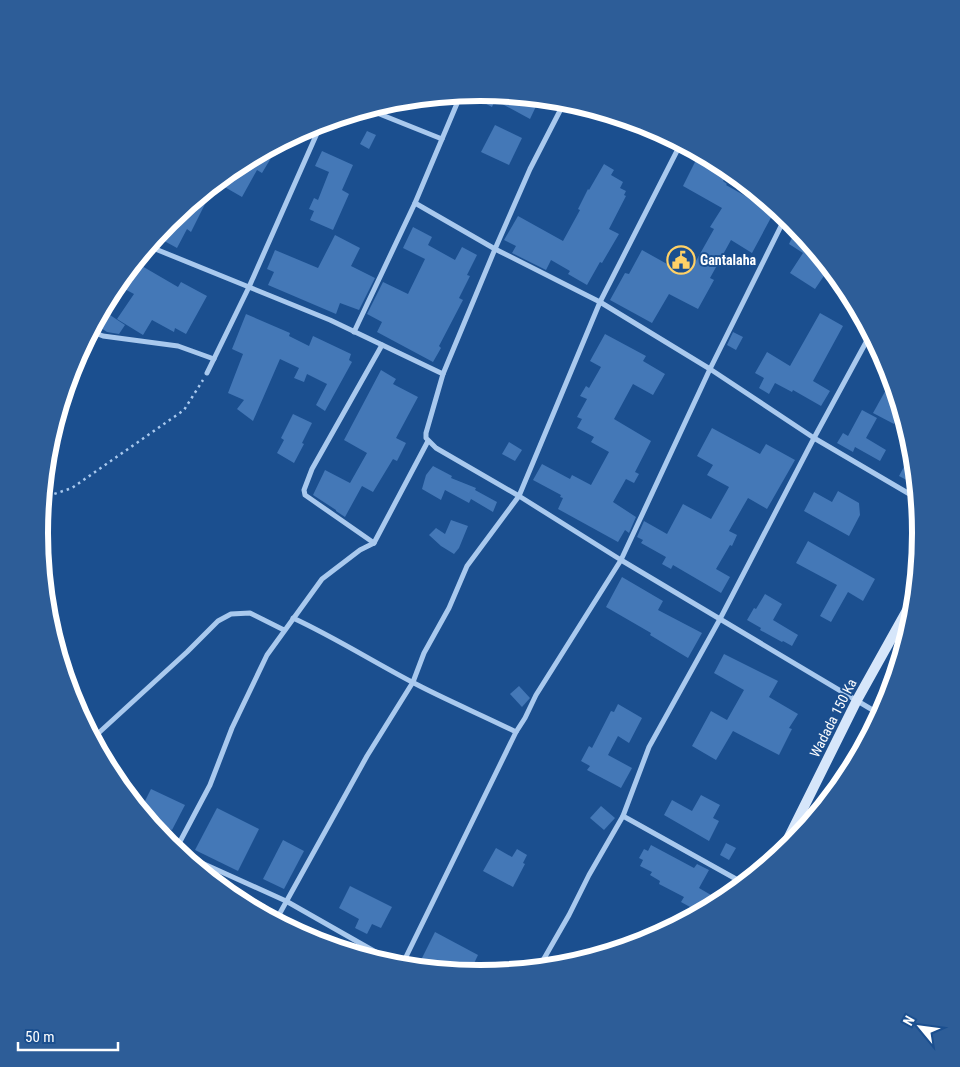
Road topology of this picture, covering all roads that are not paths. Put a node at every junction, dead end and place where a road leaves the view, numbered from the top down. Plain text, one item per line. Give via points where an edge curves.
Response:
1 (458, 102) edge
2 (561, 109) edge
3 (378, 114) edge
4 (317, 133) edge
5 (442, 140) junction
6 (678, 149) edge
7 (415, 203) junction
8 (782, 224) edge
9 (154, 249) edge
10 (495, 249) junction
11 (249, 288) junction
12 (600, 302) junction
13 (354, 332) junction
14 (96, 333) edge
15 (867, 340) edge
16 (382, 345) junction
17 (214, 359) junction
18 (710, 369) junction
19 (207, 373) road end
20 (443, 374) junction
21 (814, 438) junction
22 (428, 441) junction
23 (911, 495) edge
24 (519, 496) junction
25 (374, 543) junction
26 (622, 560) junction
27 (905, 615) edge
28 (293, 618) junction
29 (720, 619) junction
30 (284, 630) junction
31 (413, 682) junction
32 (857, 700) junction
33 (874, 711) edge
34 (516, 732) junction
35 (97, 734) edge
36 (623, 816) junction
37 (790, 835) edge
38 (178, 843) edge
39 (197, 860) edge
40 (738, 880) edge
41 (286, 901) junction
42 (278, 915) edge
43 (377, 953) edge
44 (405, 959) edge
45 (543, 961) edge

1 - 5 street
2 - 10 street
3 - 5 street
4 - 11 street
5 - 7 street
6 - 12 street
7 - 10 street
7 - 13 street
8 - 18 street
9 - 11 street
10 - 12 street
10 - 20 street
11 - 13 street
11 - 17 street
12 - 18 street
12 - 24 street
13 - 16 street
14 - 17 street via 178,346
15 - 21 street
16 - 20 street
16 - 25 street via 312,469 304,490 305,495
17 - 19 street
18 - 21 street
18 - 26 street
20 - 22 street via 426,433
21 - 23 street
21 - 29 street
22 - 24 street
22 - 25 street
24 - 26 street
24 - 31 street via 467,566
25 - 28 street via 322,579
26 - 29 street
26 - 34 street
27 - 32 street, Wadada 150 Ka
28 - 30 street
28 - 31 street
29 - 32 street
29 - 36 street via 649,747
30 - 35 street via 250,614 231,614 218,620
30 - 38 street via 267,655 232,728 210,785
31 - 34 street
31 - 41 street via 367,756
32 - 33 street
32 - 37 street, Wadada 150 Ka
34 - 44 street
36 - 40 street
36 - 45 street
39 - 41 street
41 - 42 street
41 - 43 street

